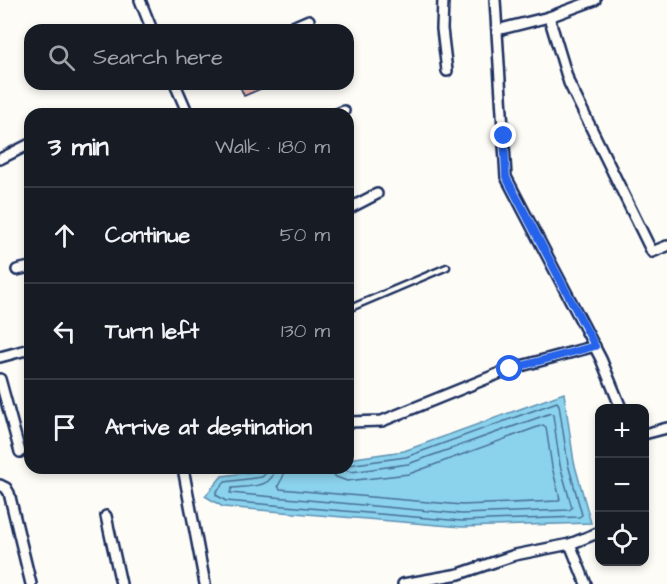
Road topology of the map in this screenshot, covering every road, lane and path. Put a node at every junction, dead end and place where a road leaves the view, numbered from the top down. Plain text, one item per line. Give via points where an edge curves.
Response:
1 (140, 0) edge
2 (443, 0) edge
3 (495, 0) edge
4 (595, 0) edge
5 (549, 17) junction
6 (309, 20) dead end
7 (150, 24) edge
8 (300, 24) edge
9 (496, 30) junction
10 (447, 71) dead end
11 (178, 90) edge
12 (185, 108) edge
13 (24, 147) edge
14 (0, 159) edge
15 (377, 194) dead end
16 (354, 205) edge
17 (667, 246) edge
18 (447, 267) dead end
19 (24, 268) edge
20 (17, 270) dead end
21 (354, 306) edge
22 (595, 346) junction
23 (24, 351) edge
24 (0, 357) edge
25 (0, 379) edge
26 (619, 404) edge
27 (354, 422) edge
28 (667, 428) edge
29 (649, 433) edge
30 (20, 452) dead end
31 (184, 474) edge
32 (0, 485) edge
33 (106, 516) dead end
34 (595, 533) edge
35 (570, 544) junction
36 (31, 584) edge
37 (121, 584) edge
38 (205, 584) edge
39 (403, 584) edge
40 (586, 584) edge

1 - 7 street
2 - 10 street
3 - 9 street
4 - 5 street
5 - 9 street
5 - 17 street via 569,83 652,252
6 - 8 street
9 - 22 street via 506,177
11 - 12 street
13 - 14 street
15 - 16 street
18 - 21 lane
19 - 20 street
22 - 26 street
22 - 27 street via 510,369 382,421
23 - 24 street
25 - 30 street
28 - 29 street
31 - 38 street
32 - 36 street via 9,493
33 - 37 street
34 - 35 street
35 - 39 street via 515,555 459,574
35 - 40 street

